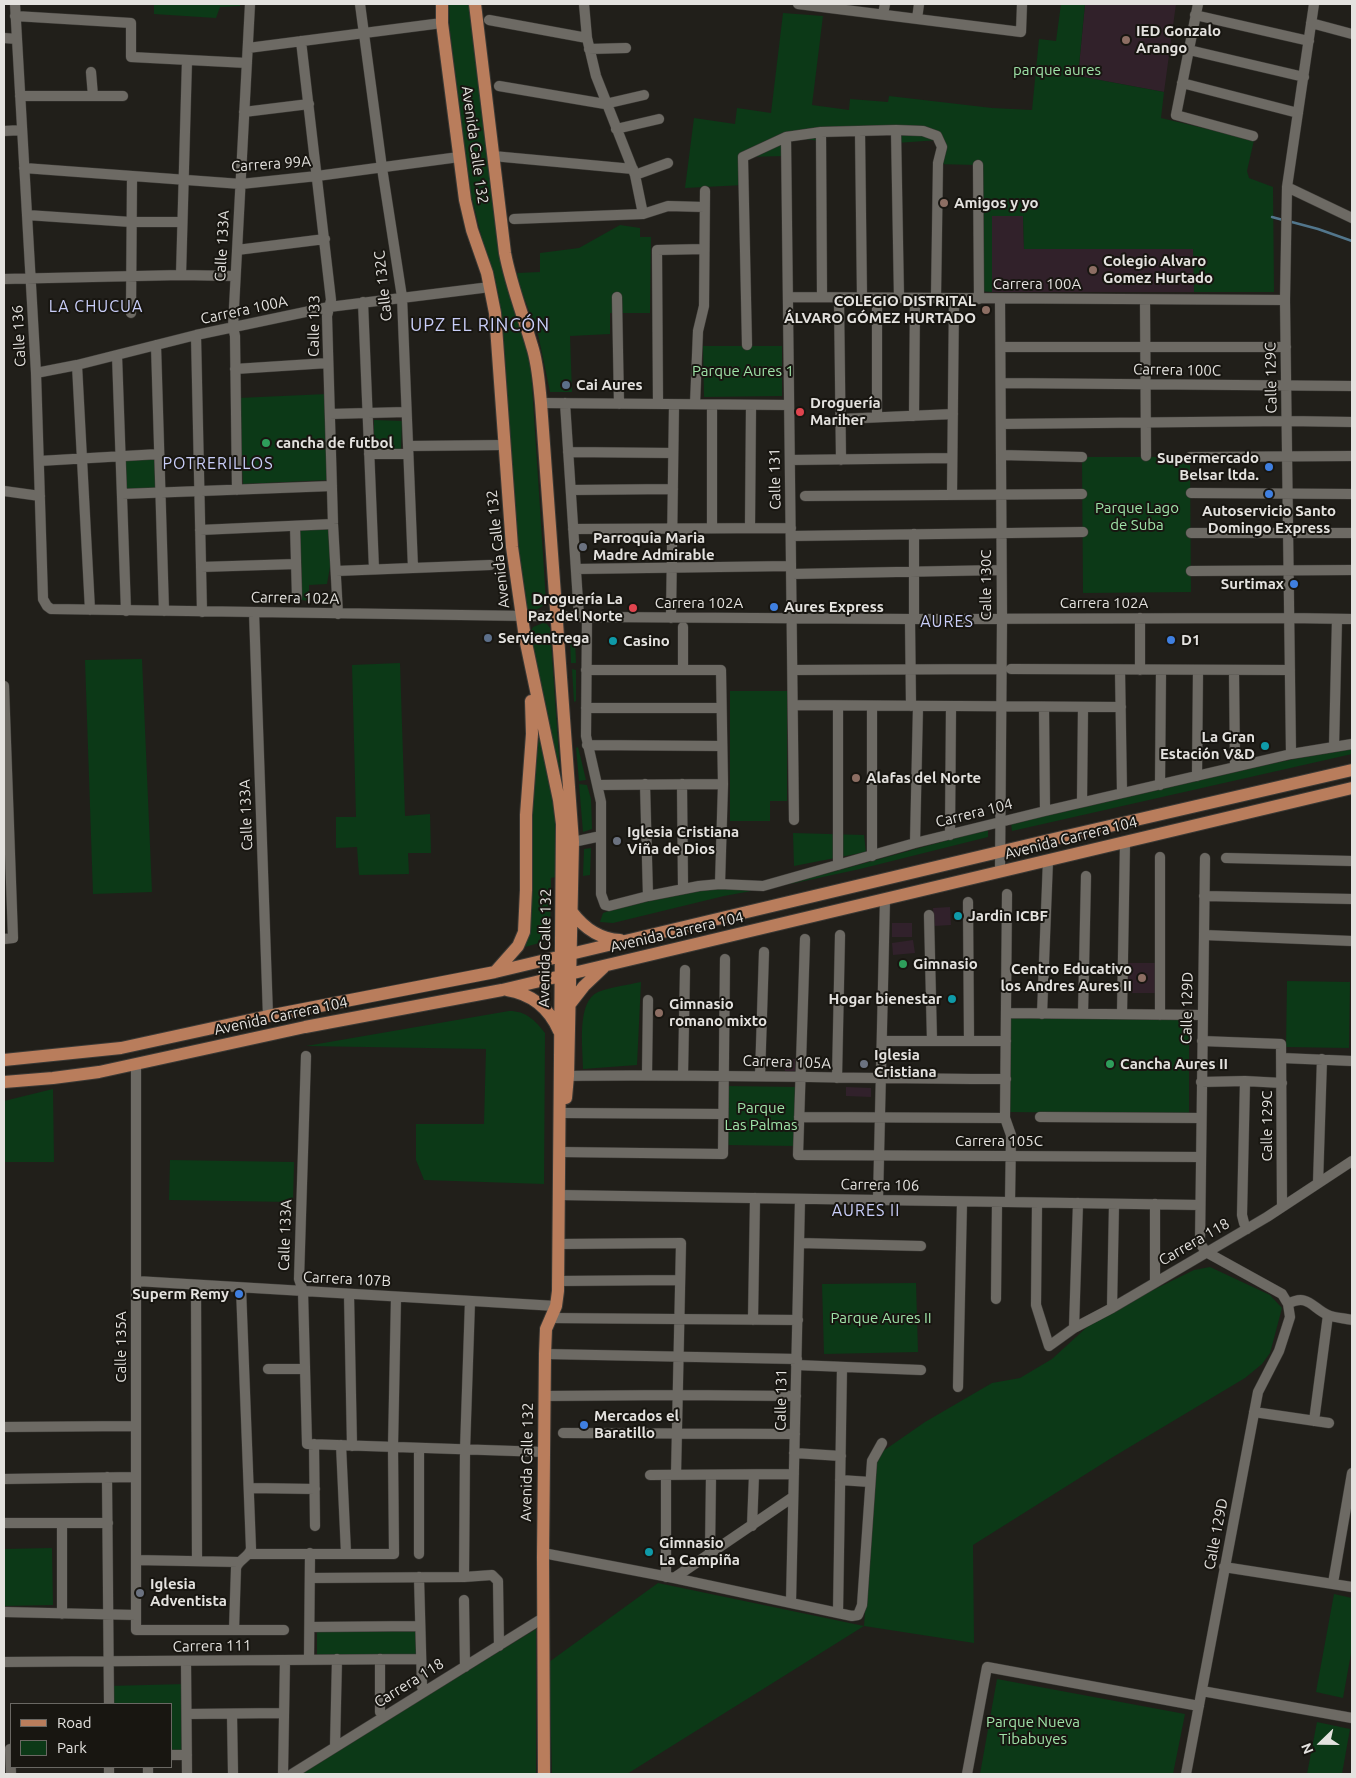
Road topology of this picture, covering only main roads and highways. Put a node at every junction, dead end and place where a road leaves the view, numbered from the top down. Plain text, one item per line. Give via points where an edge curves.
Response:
1 (442, 4) edge
2 (475, 4) edge
3 (528, 659) junction
4 (1352, 770) edge
5 (1352, 788) edge
6 (572, 912) junction
7 (628, 940) junction
8 (566, 955) junction
9 (606, 966) junction
10 (495, 972) junction
11 (566, 975) junction
12 (502, 990) junction
13 (570, 1004) junction
14 (560, 1032) junction
15 (4, 1060) edge
16 (4, 1082) edge
17 (560, 1152) junction
18 (544, 1774) edge

1 - 3 main road, Avenida Calle 132 via 442,24 469,217 490,287 513,555
2 - 6 main road, Avenida Calle 132 via 507,264 539,377 572,842
3 - 8 main road, Avenida Calle 132 via 561,812
3 - 10 main road via 532,734 526,815 526,921 518,946
4 - 7 main road, Avenida Carrera 104
5 - 9 main road, Avenida Carrera 104
6 - 7 main road via 595,933
6 - 8 main road, Avenida Calle 132
7 - 8 main road, Avenida Carrera 104
8 - 10 main road, Avenida Carrera 104
8 - 11 main road, Avenida Calle 132
9 - 11 main road, Avenida Carrera 104
9 - 13 main road
10 - 15 main road, Avenida Carrera 104 via 121,1048
11 - 12 main road, Avenida Carrera 104
11 - 13 main road, Avenida Calle 132
11 - 14 main road, Avenida Calle 132
12 - 14 main road via 517,992 540,1004
12 - 16 main road, Avenida Carrera 104 via 305,1027 136,1064 62,1077
13 - 17 main road, Avenida Calle 132 via 568,1076
14 - 17 main road, Avenida Calle 132
17 - 18 main road, Avenida Calle 132 via 558,1281 553,1312 546,1329 545,1354

